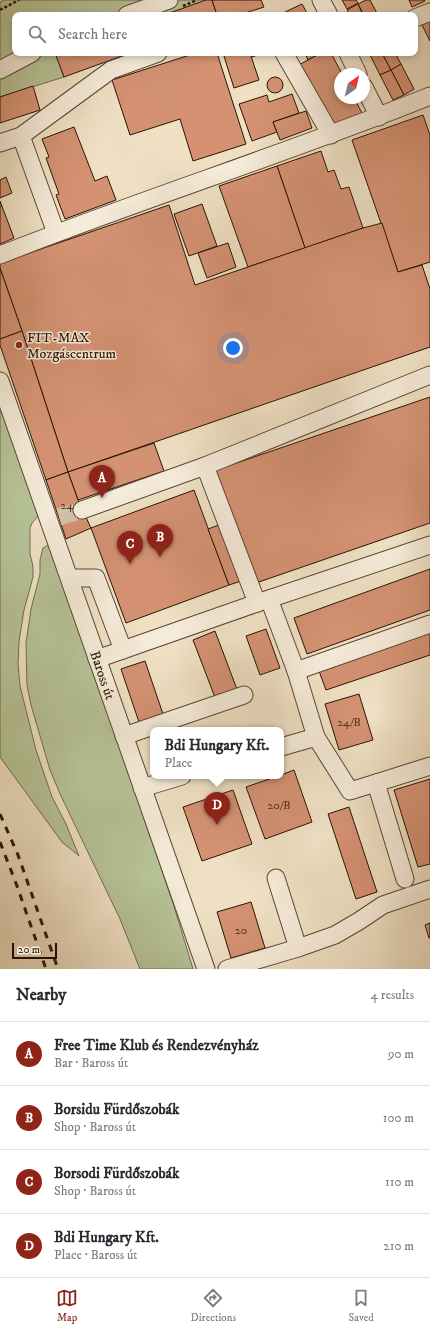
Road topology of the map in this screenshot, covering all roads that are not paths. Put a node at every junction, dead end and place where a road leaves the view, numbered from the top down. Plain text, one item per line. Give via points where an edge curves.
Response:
1 (168, 0) edge
2 (321, 0) edge
3 (143, 4) edge
4 (131, 12) edge
5 (327, 12) edge
6 (430, 12) edge
7 (418, 17) edge
8 (26, 56) edge
9 (150, 56) edge
10 (286, 56) edge
11 (349, 56) edge
12 (355, 68) edge
13 (0, 70) edge
14 (430, 96) edge
15 (370, 104) edge
16 (375, 119) junction
17 (331, 135) junction
18 (21, 136) junction
19 (0, 143) edge
20 (56, 233) junction
21 (0, 255) edge
22 (430, 375) edge
23 (0, 381) edge
24 (205, 466) junction
25 (82, 510) tunnel mouth
26 (430, 544) edge
27 (70, 578) junction
28 (263, 601) junction
29 (430, 624) edge
30 (123, 650) junction
31 (97, 659) junction
32 (296, 671) junction
33 (244, 696) dead end
34 (150, 727) edge
35 (151, 727) edge
36 (124, 736) junction
37 (316, 737) junction
38 (284, 746) edge
39 (430, 766) edge
40 (172, 779) edge
41 (376, 783) junction
42 (142, 788) junction
43 (276, 878) dead end
44 (405, 878) dead end
45 (430, 889) edge
46 (298, 948) junction
47 (206, 969) edge
48 (227, 969) edge

1 - 3 street
2 - 5 street
3 - 4 street
6 - 7 street
8 - 13 street
9 - 18 street via 111,70
10 - 17 street
11 - 12 street
14 - 16 street
15 - 16 street
16 - 17 street
17 - 20 street
18 - 19 street
18 - 20 street
20 - 21 street
22 - 24 street
23 - 27 street, Baross út via 54,519
24 - 25 street
24 - 28 street
26 - 28 street
27 - 30 street via 96,578
27 - 31 street, Baross út
28 - 30 street
28 - 32 street
29 - 32 street
30 - 31 street
31 - 36 street, Baross út
32 - 37 street
33 - 35 street
34 - 36 street
36 - 42 street, Baross út
37 - 38 street
37 - 41 street via 350,791
39 - 41 street
40 - 42 street
41 - 44 street
42 - 47 street, Baross út
43 - 46 street
45 - 46 street via 383,904 335,935
46 - 48 street

